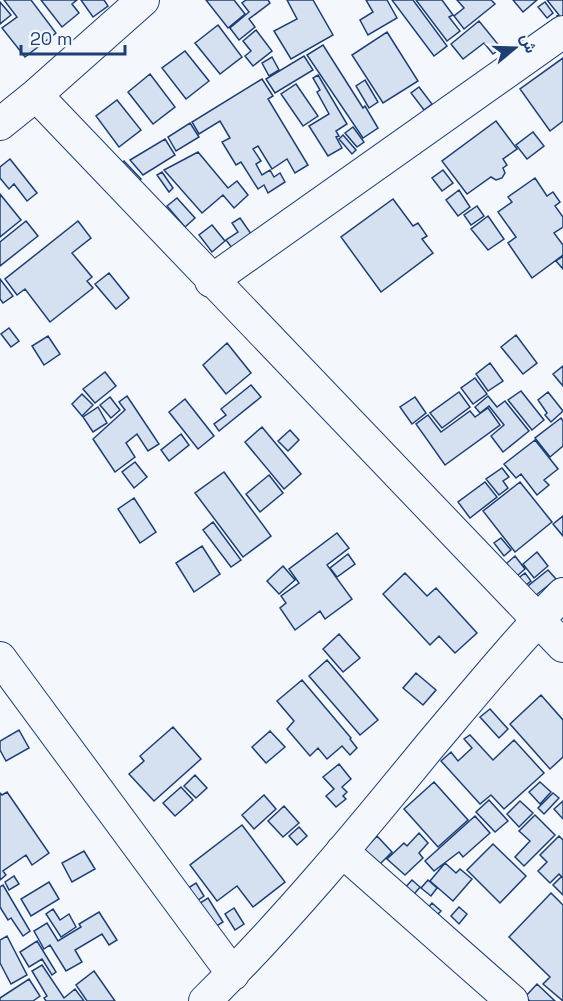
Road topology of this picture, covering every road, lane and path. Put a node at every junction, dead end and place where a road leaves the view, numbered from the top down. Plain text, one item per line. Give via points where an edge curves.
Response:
1 (143, 0) edge
2 (563, 32) edge
3 (36, 95) junction
4 (0, 124) edge
5 (211, 281) junction
6 (563, 594) edge
7 (537, 620) junction
8 (563, 646) edge
9 (0, 658) edge
10 (342, 851) junction
11 (232, 974) junction
12 (205, 1001) edge
13 (512, 1001) edge

1 - 3 street
2 - 5 street
3 - 4 street
3 - 5 street
5 - 7 street
6 - 7 street
7 - 8 street
7 - 10 street
9 - 11 street
10 - 11 street
10 - 13 street
11 - 12 street

